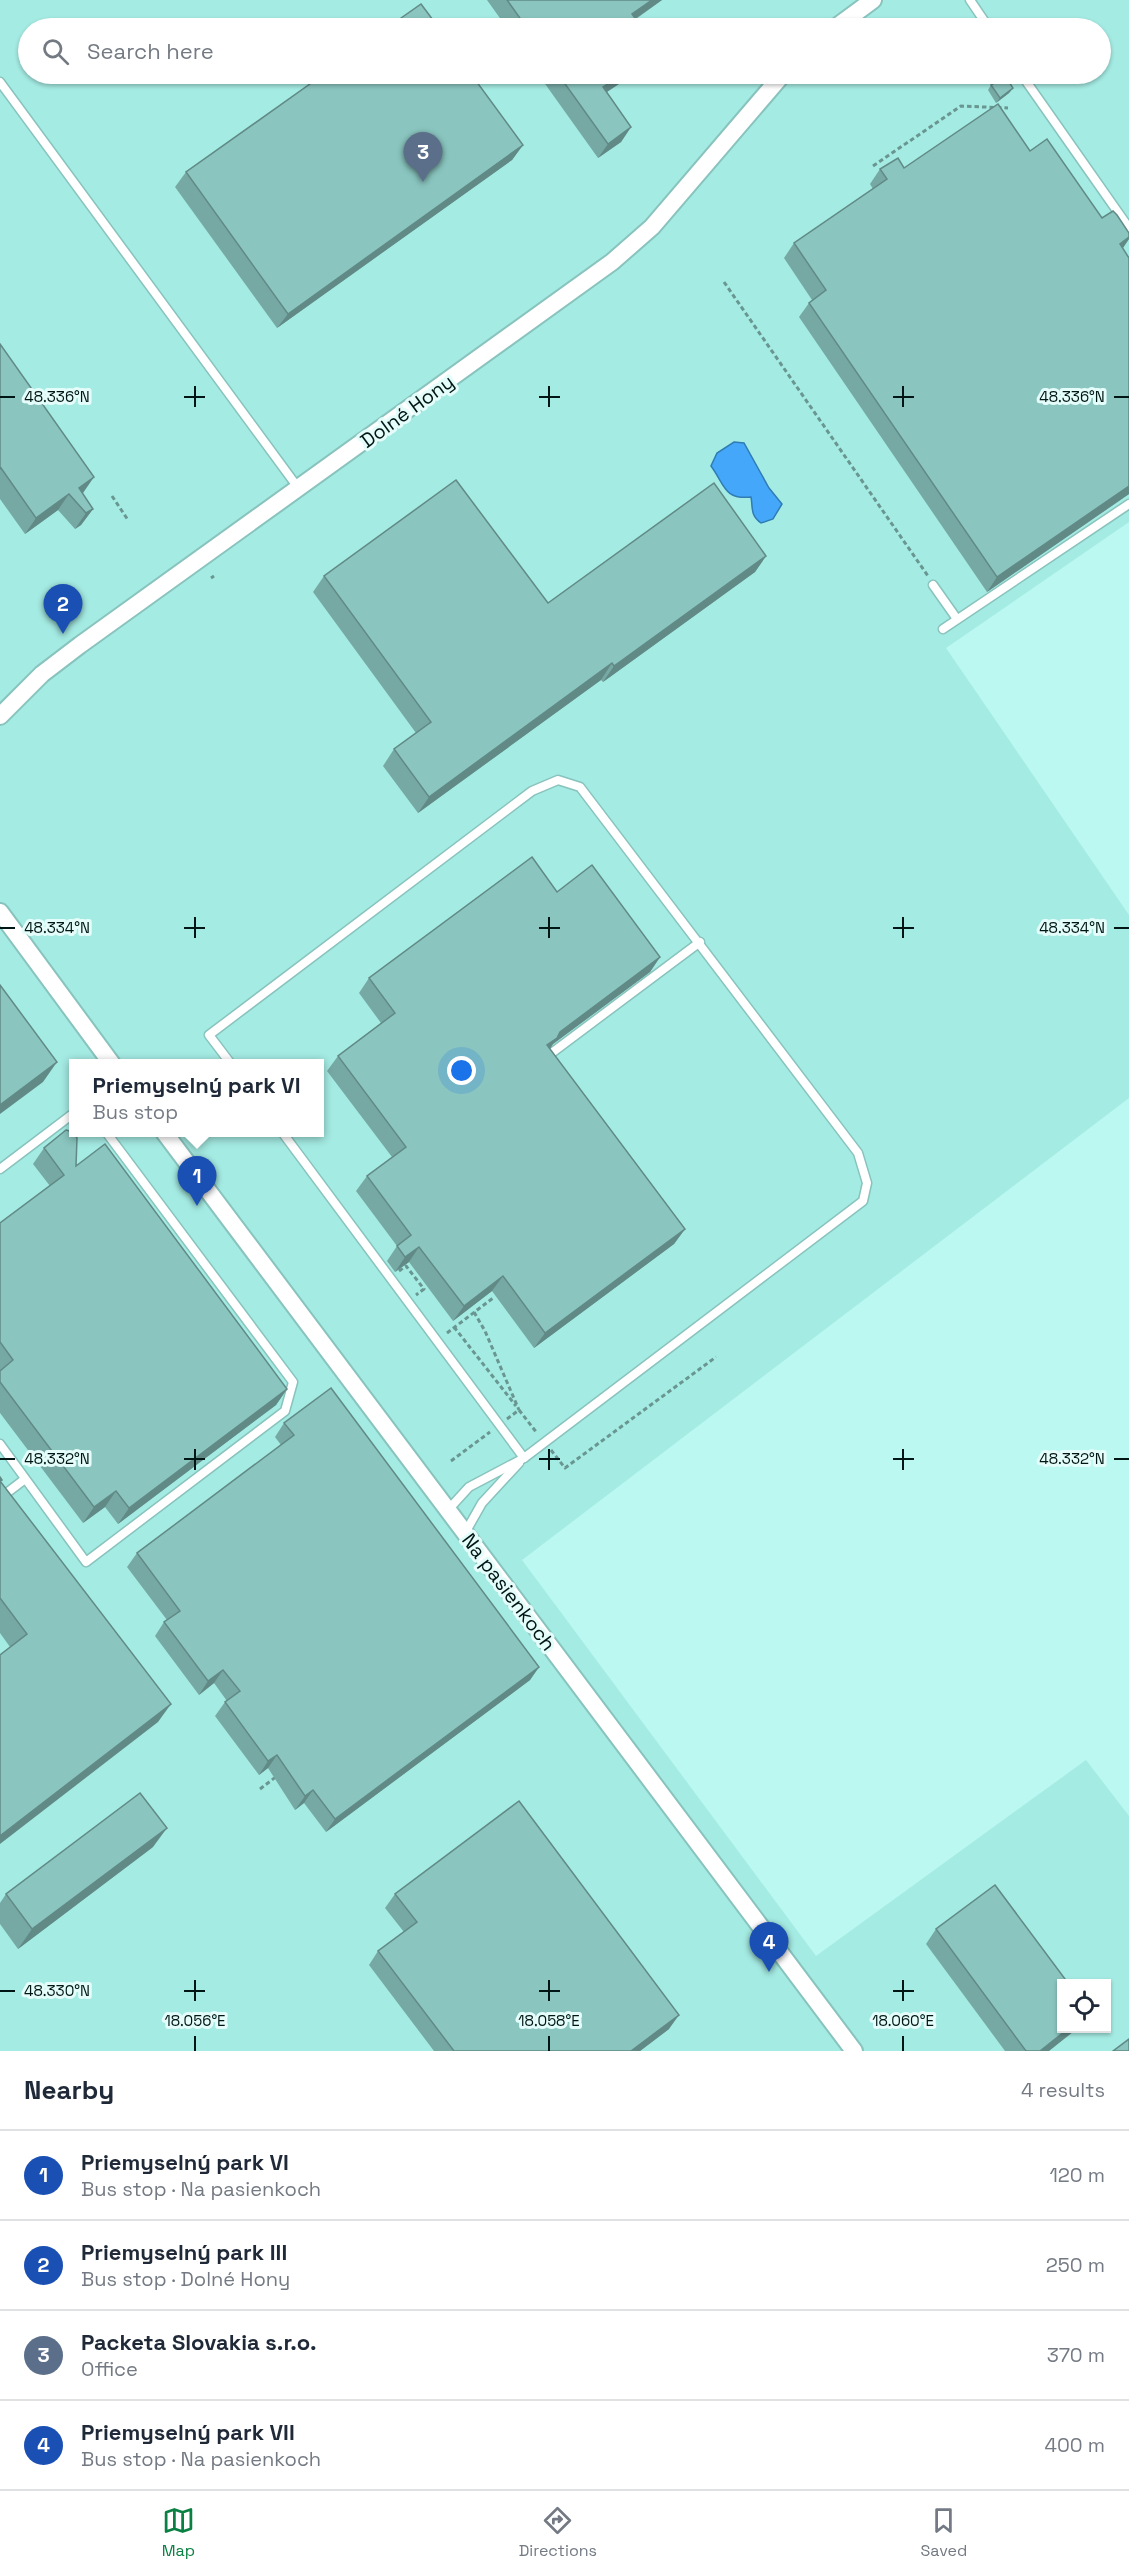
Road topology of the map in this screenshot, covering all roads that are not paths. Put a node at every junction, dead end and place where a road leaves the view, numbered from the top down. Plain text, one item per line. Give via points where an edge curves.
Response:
1 (873, 0) edge
2 (970, 0) edge
3 (849, 18) edge
4 (982, 18) edge
5 (0, 82) edge
6 (774, 84) edge
7 (1028, 84) edge
8 (1129, 228) edge
9 (299, 489) junction
10 (1129, 504) edge
11 (933, 585) road end
12 (957, 619) junction
13 (943, 629) dead end
14 (0, 716) edge
15 (0, 912) edge
16 (700, 942) junction
17 (553, 1052) edge
18 (108, 1059) edge
19 (227, 1059) edge
20 (69, 1117) edge
21 (110, 1137) edge
22 (168, 1137) edge
23 (286, 1137) edge
24 (0, 1169) edge
25 (0, 1444) edge
26 (524, 1458) junction
27 (25, 1479) junction
28 (0, 1498) edge
29 (447, 1510) junction
30 (465, 1534) junction
31 (854, 2051) edge

1 - 3 street
2 - 4 lane
5 - 9 lane
6 - 9 street, Dolné Hony via 659,218 612,262
7 - 8 lane
9 - 14 street, Dolné Hony via 73,650
10 - 12 lane
11 - 12 lane
12 - 13 lane
15 - 18 street
16 - 17 lane
16 - 19 lane via 580,787 558,780 532,791 209,1035
16 - 26 lane via 858,1153 867,1183 863,1200
20 - 24 lane
21 - 27 lane via 293,1382 285,1411 86,1562
22 - 29 street, Na pasienkoch
23 - 26 lane
25 - 27 lane
26 - 29 lane via 470,1487
26 - 30 lane via 482,1503
27 - 28 lane
29 - 30 street, Na pasienkoch
30 - 31 street, Na pasienkoch

